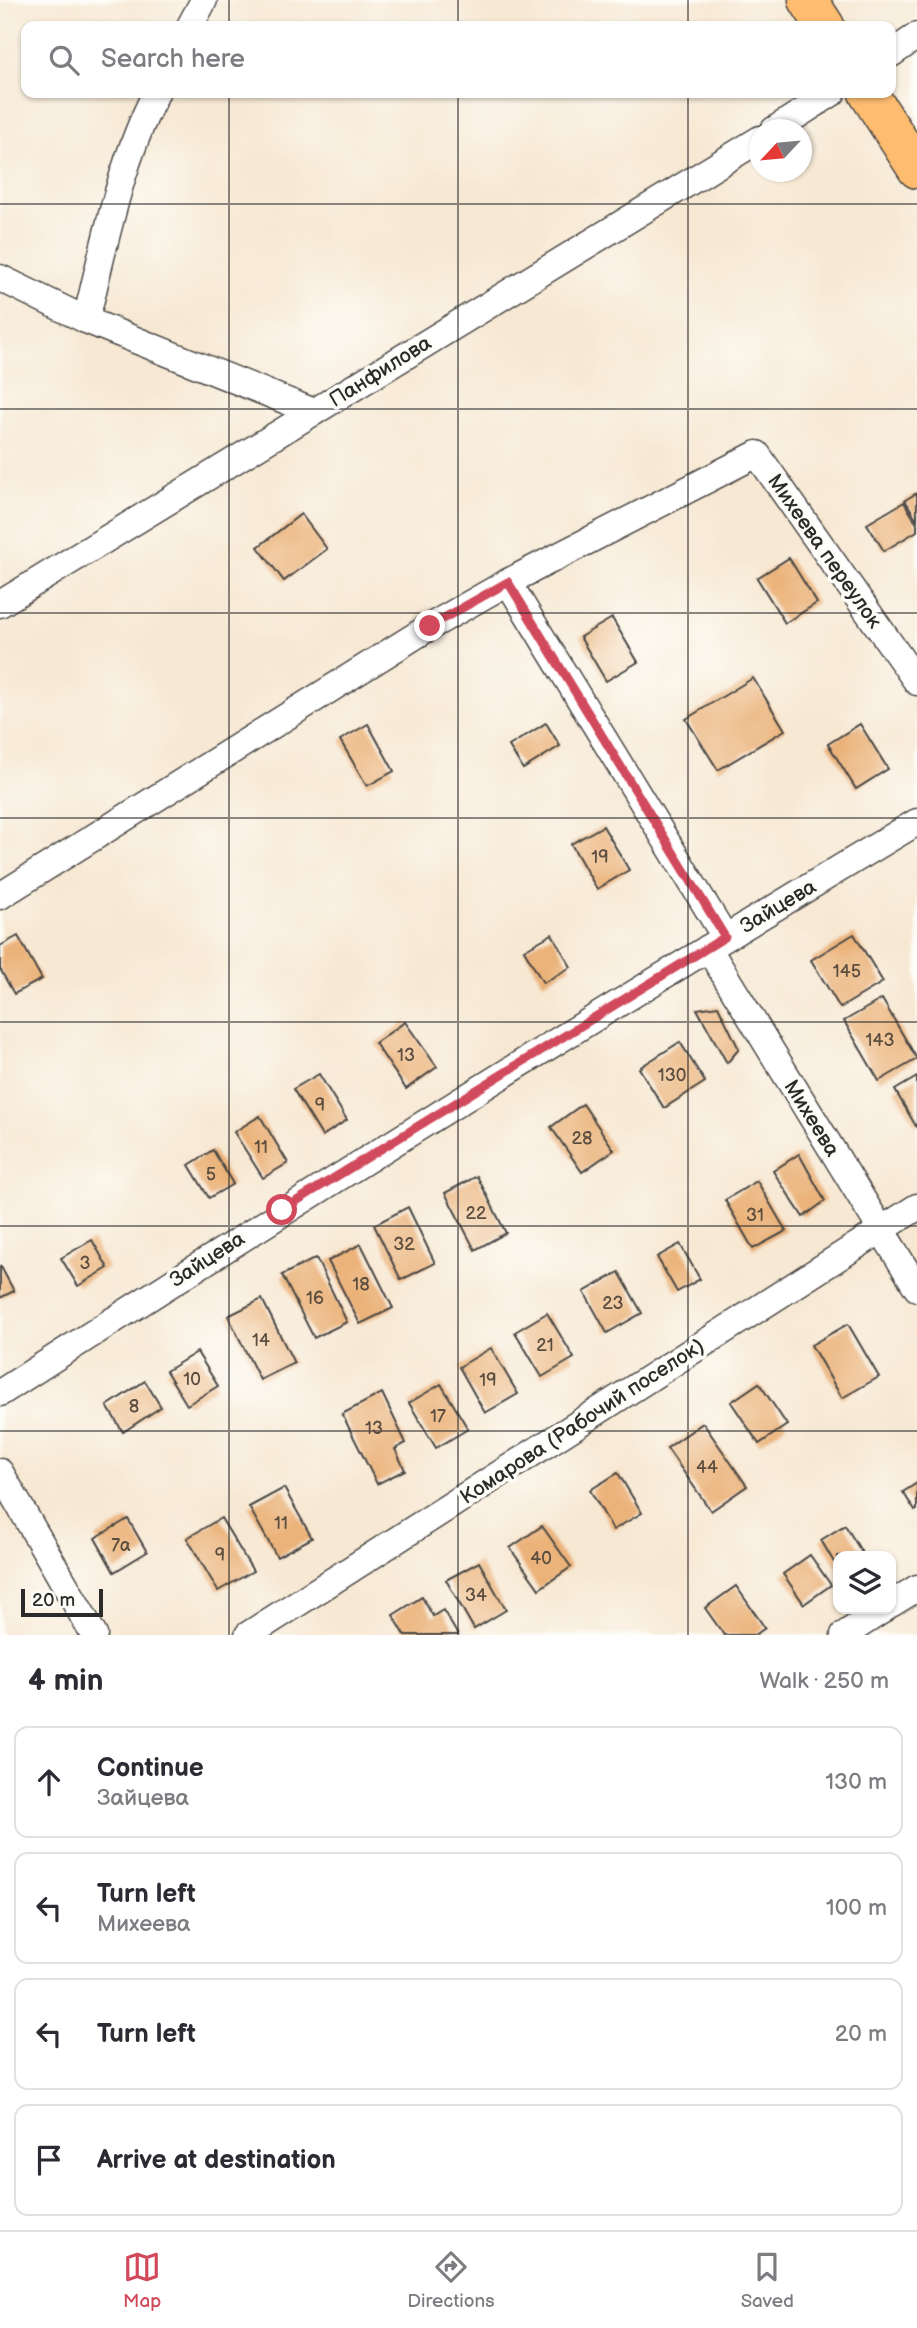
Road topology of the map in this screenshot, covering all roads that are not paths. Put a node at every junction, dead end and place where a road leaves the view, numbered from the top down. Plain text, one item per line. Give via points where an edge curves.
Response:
1 (204, 0) edge
2 (808, 0) edge
3 (193, 21) edge
4 (822, 21) edge
5 (917, 36) edge
6 (896, 51) edge
7 (154, 98) edge
8 (824, 98) edge
9 (871, 98) edge
10 (791, 119) edge
11 (749, 146) edge
12 (917, 169) edge
13 (0, 278) edge
14 (86, 320) junction
15 (314, 412) junction
16 (508, 582) junction
17 (0, 604) edge
18 (917, 682) edge
19 (917, 822) edge
20 (0, 896) edge
21 (716, 943) junction
22 (917, 1207) edge
23 (881, 1229) junction
24 (917, 1288) edge
25 (0, 1393) edge
26 (0, 1472) edge
27 (917, 1588) edge
28 (896, 1602) edge
29 (876, 1614) edge
30 (94, 1635) edge
31 (248, 1635) edge
32 (844, 1635) edge

1 - 3 street
2 - 4 highway
5 - 6 street
7 - 14 street via 122,179
8 - 10 street
9 - 12 highway
11 - 15 street, Панфилова
13 - 14 street
14 - 15 street
15 - 17 street, Панфилова
16 - 18 street, Михеева переулок via 757,454
16 - 20 street via 430,626
16 - 21 street, Михеева
19 - 21 street, Зайцева
21 - 23 street, Михеева
21 - 25 street, Зайцева via 282,1210
22 - 23 street, Комарова (Рабочий поселок)
23 - 24 street, Михеева
23 - 31 street, Комарова (Рабочий поселок)
26 - 30 street
27 - 28 street
29 - 32 street

